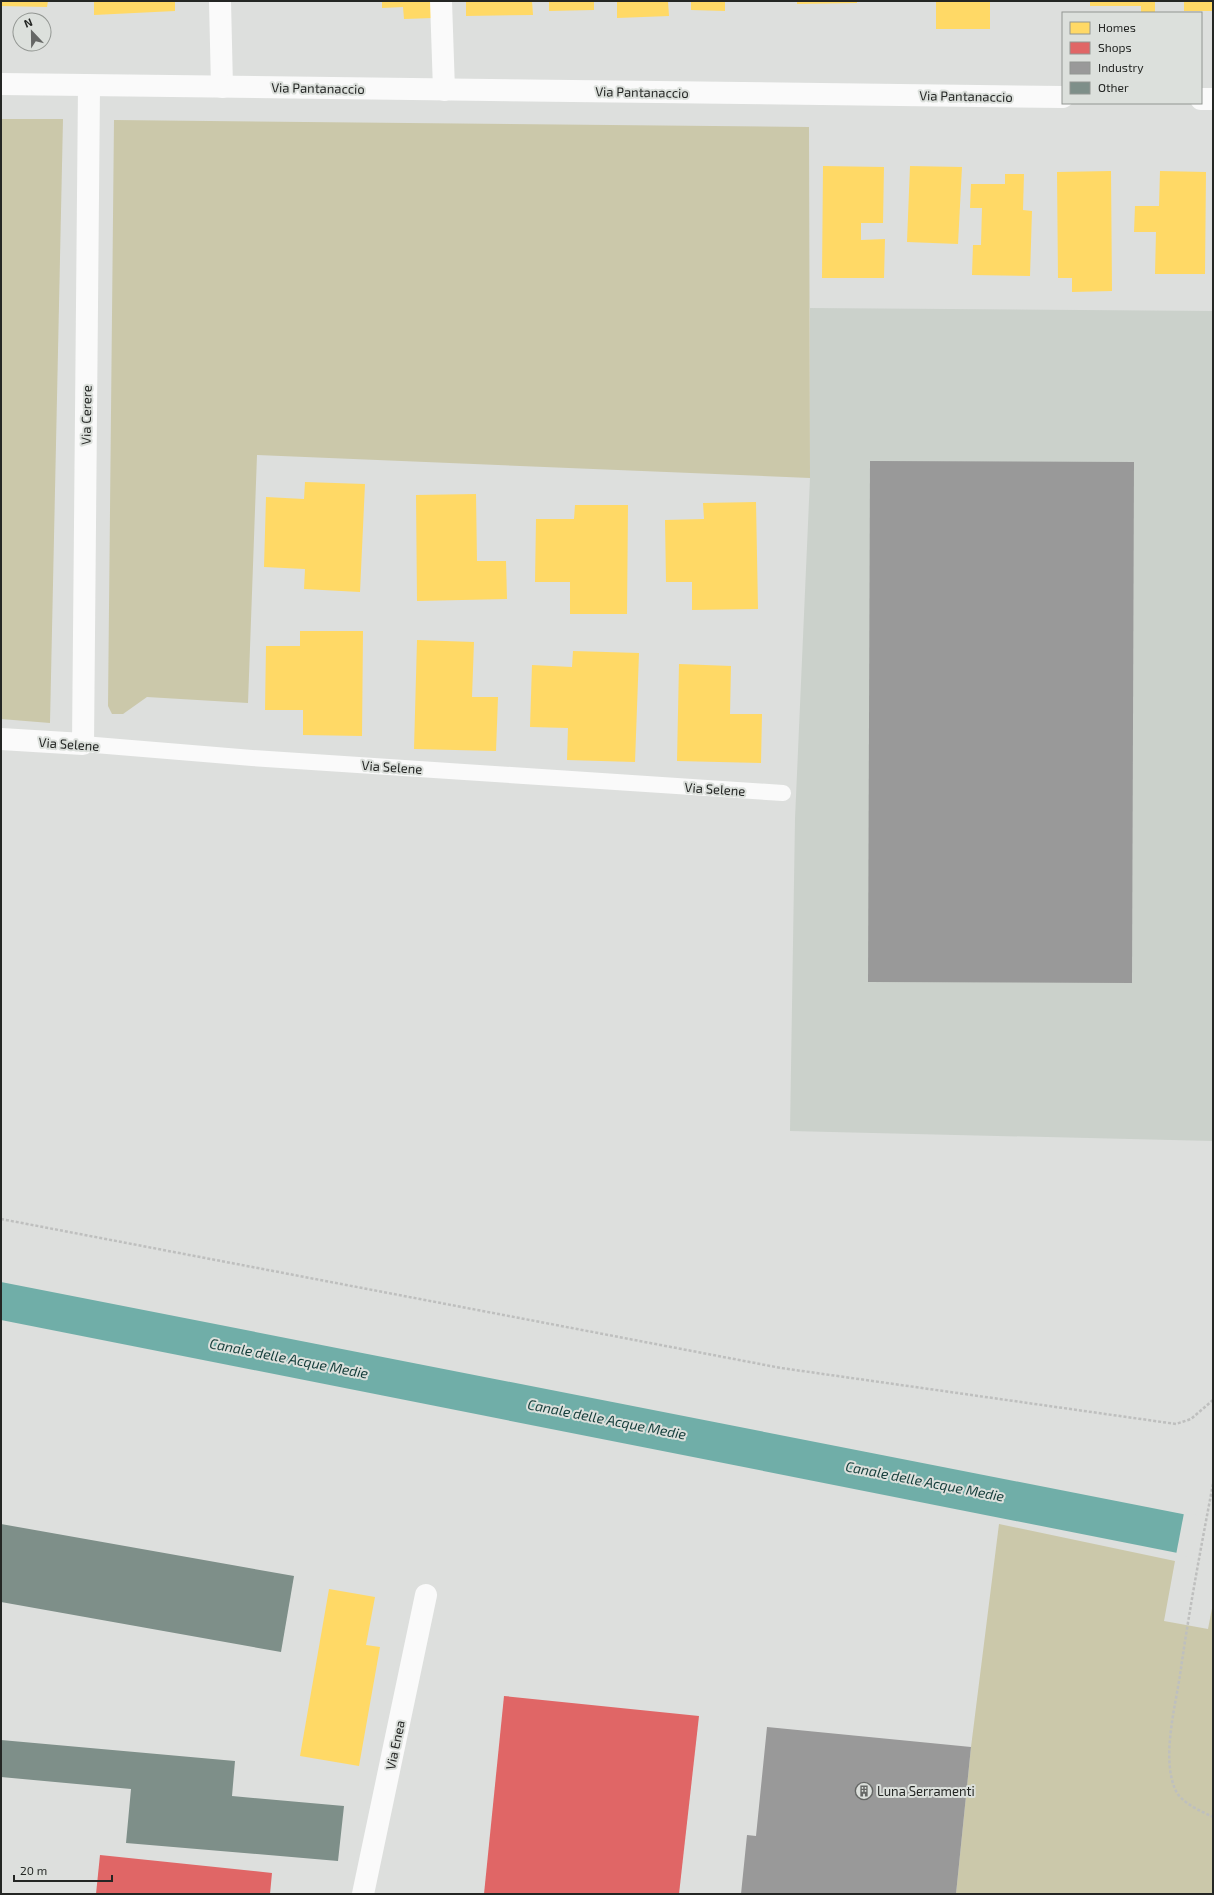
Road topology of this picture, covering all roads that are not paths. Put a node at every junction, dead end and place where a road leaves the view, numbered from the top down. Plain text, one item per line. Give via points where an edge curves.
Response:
1 (220, 1) edge
2 (441, 1) edge
3 (1, 84) edge
4 (89, 86) junction
5 (222, 87) junction
6 (444, 90) junction
7 (1062, 97) edge
8 (1202, 99) edge
9 (1213, 99) edge
10 (1, 739) edge
11 (83, 744) junction
12 (783, 793) dead end
13 (426, 1595) dead end
14 (363, 1894) edge

1 - 5 street
2 - 6 street
3 - 4 street, Via Pantanaccio
4 - 5 street, Via Pantanaccio
4 - 11 street, Via Cerere
5 - 6 street, Via Pantanaccio
6 - 7 street, Via Pantanaccio
8 - 9 street
10 - 11 street, Via Selene
11 - 12 lane, Via Selene via 252,758
13 - 14 street, Via Enea

